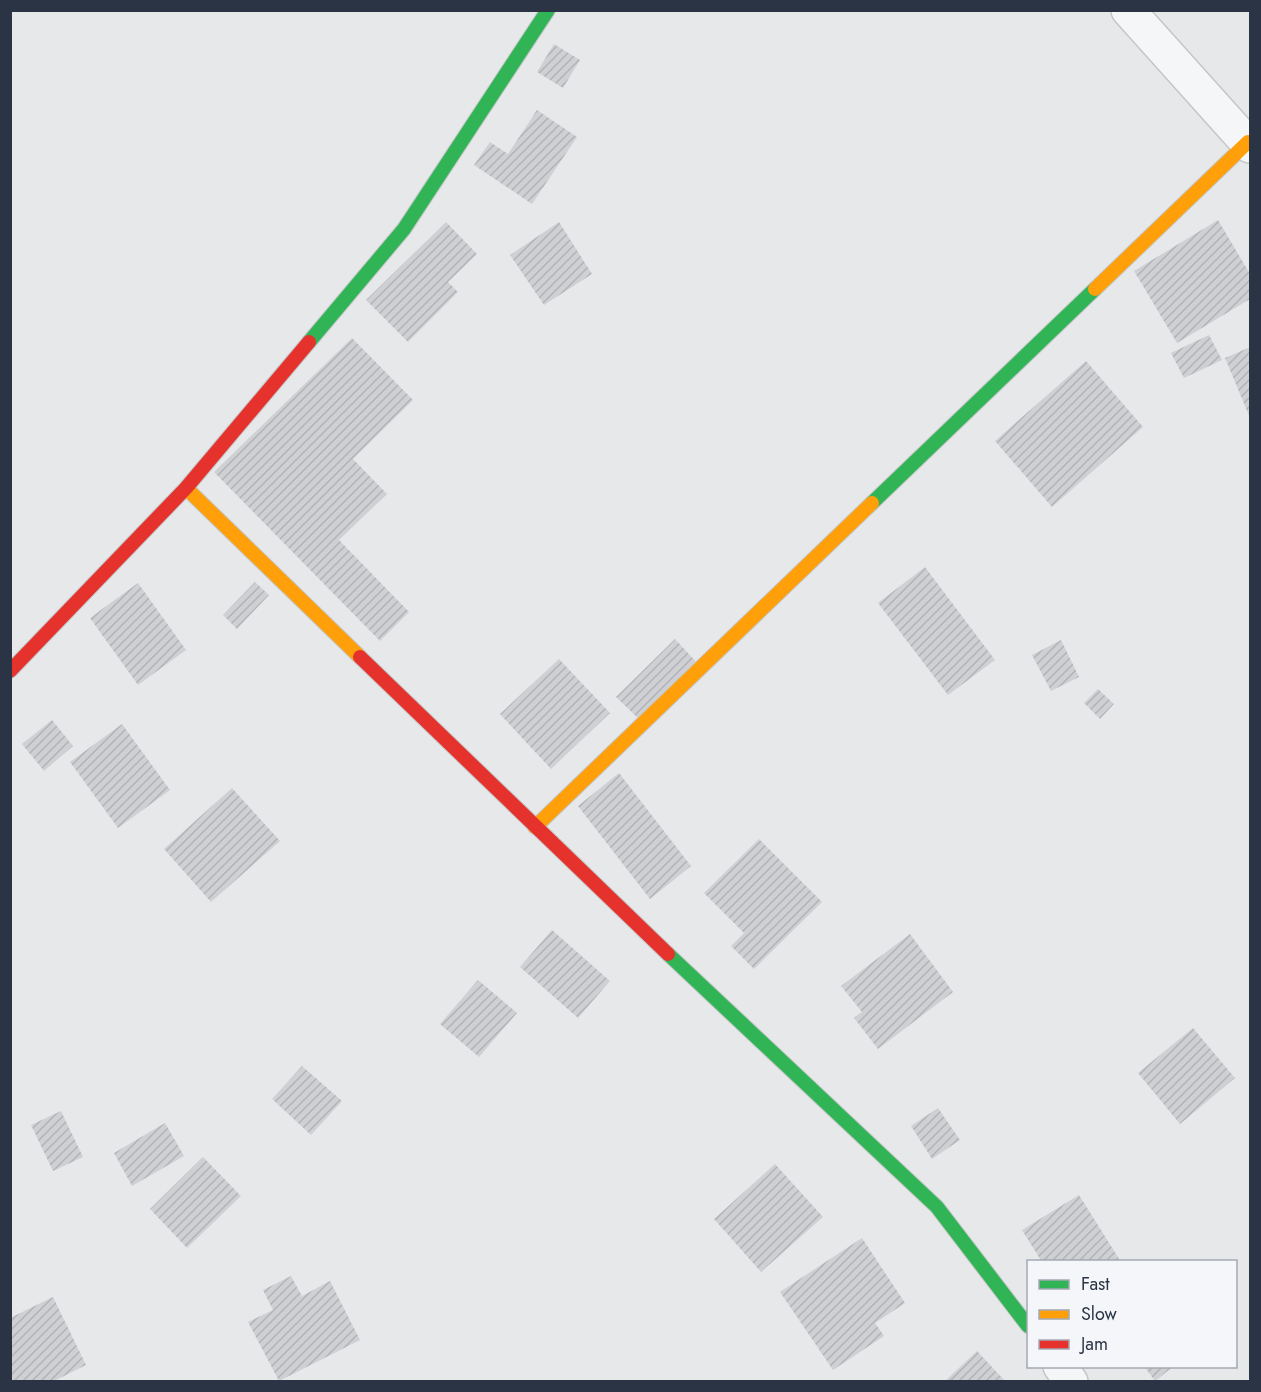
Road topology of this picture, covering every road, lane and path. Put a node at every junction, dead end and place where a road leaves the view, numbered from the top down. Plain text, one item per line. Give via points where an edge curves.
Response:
1 (548, 10) edge
2 (1128, 10) edge
3 (1249, 144) edge
4 (186, 488) junction
5 (10, 671) edge
6 (535, 827) junction
7 (1027, 1323) edge
8 (1061, 1368) edge
9 (1071, 1382) edge

1 - 4 street via 404,229
2 - 3 street
3 - 6 street
4 - 5 street
4 - 6 street
6 - 7 street via 937,1207
8 - 9 street

